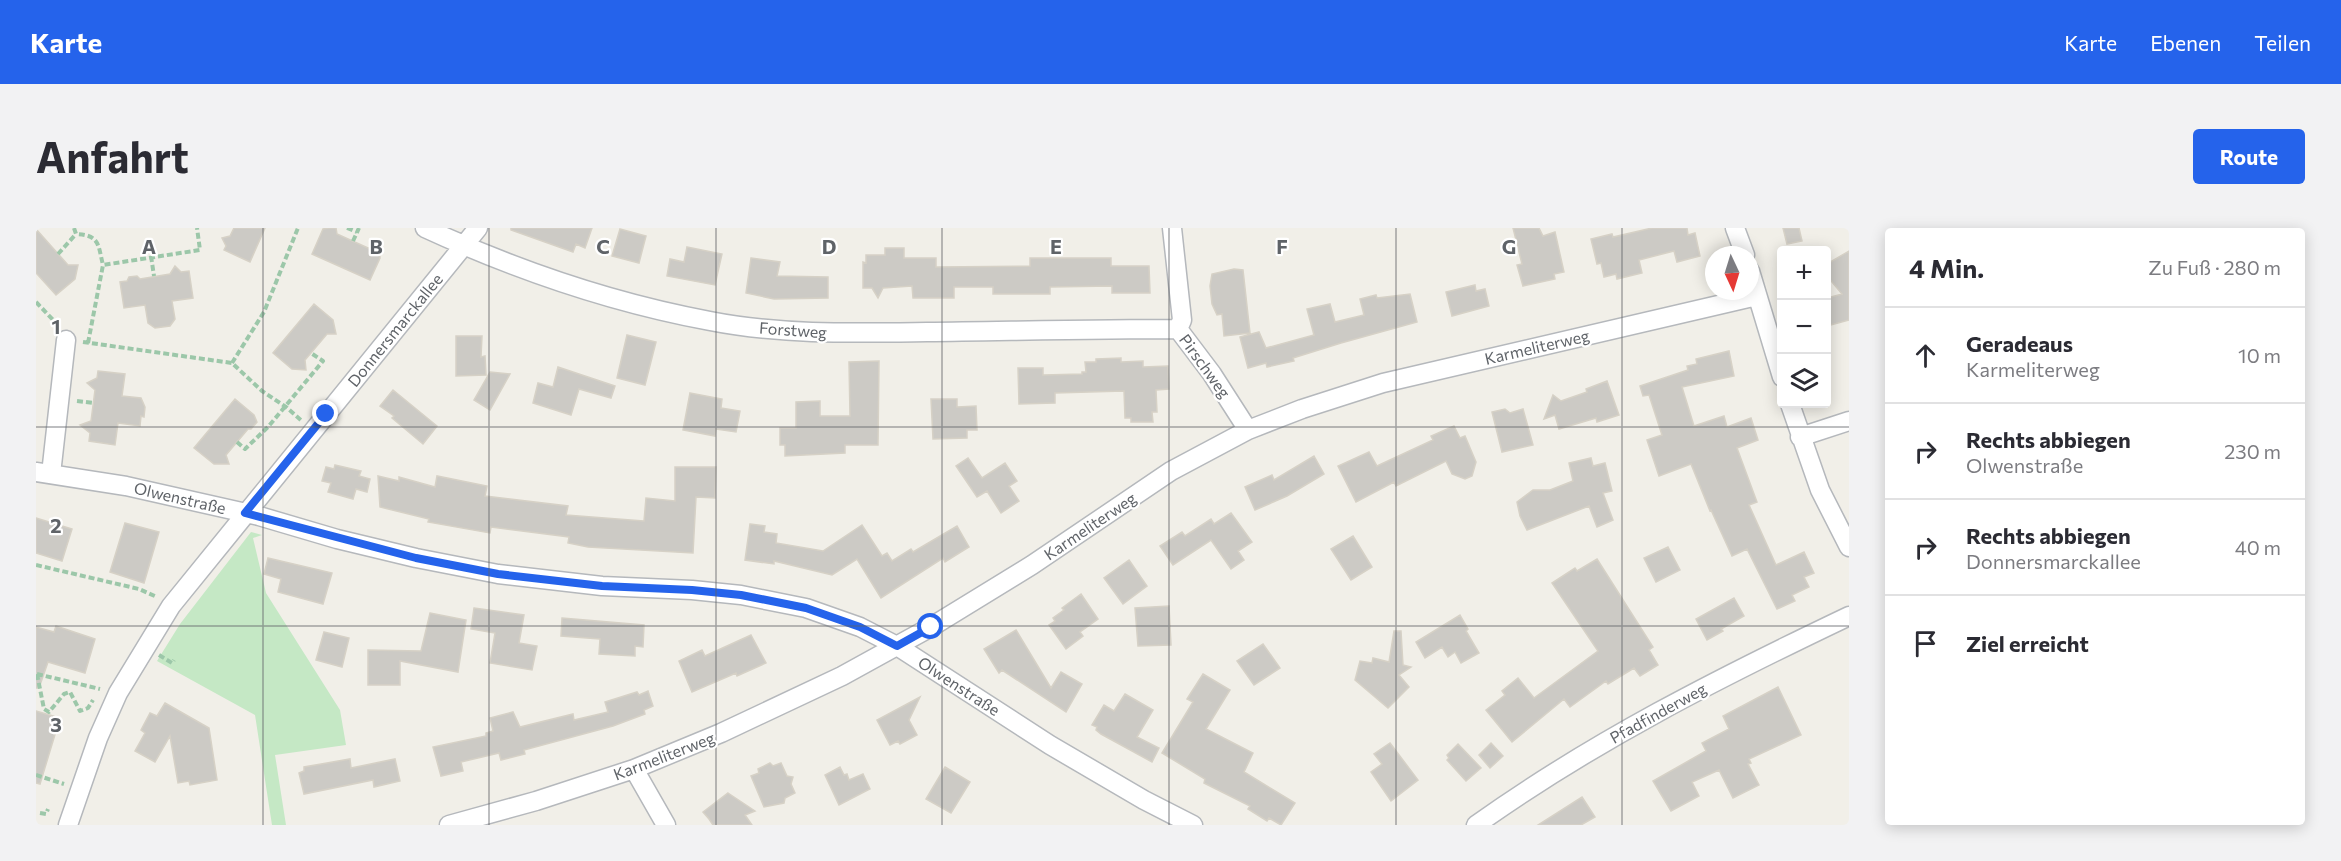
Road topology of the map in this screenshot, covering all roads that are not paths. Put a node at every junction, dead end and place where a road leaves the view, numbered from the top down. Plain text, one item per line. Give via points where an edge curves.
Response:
1 (425, 228) edge
2 (478, 228) edge
3 (1172, 228) edge
4 (1735, 228) edge
5 (463, 246) junction
6 (1742, 246) edge
7 (1740, 300) edge
8 (1758, 300) edge
9 (1178, 329) junction
10 (66, 340) dead end
11 (1777, 360) edge
12 (1791, 408) edge
13 (1849, 421) edge
14 (1248, 430) junction
15 (1800, 437) junction
16 (44, 473) edge
17 (245, 513) junction
18 (1849, 547) edge
19 (1849, 616) edge
20 (897, 646) junction
21 (634, 769) junction
22 (68, 825) edge
23 (449, 825) edge
24 (666, 825) edge
25 (1193, 825) edge
26 (1476, 825) edge

1 - 5 street, Forstweg
2 - 5 street, Donnersmarckallee
3 - 9 street, Pirschweg via 1182,320
4 - 6 street
5 - 9 street, Forstweg via 635,304 774,330 849,333
5 - 17 street, Donnersmarckallee
7 - 14 street, Karmeliterweg via 1383,383
8 - 11 street
9 - 14 street, Pirschweg
10 - 16 street
12 - 15 street
13 - 15 street
14 - 20 street, Karmeliterweg via 1171,471 1032,565
15 - 18 street via 1820,490
16 - 17 street, Olwenstraße via 126,486
17 - 20 street, Olwenstraße via 416,558 498,574 592,585 692,590 806,608 860,627
17 - 22 street, Donnersmarckallee via 171,606 127,677 98,738
19 - 26 street, Pfadfinderweg via 1641,720
20 - 21 street, Karmeliterweg via 782,706
20 - 25 street, Olwenstraße via 1050,745
21 - 23 street, Karmeliterweg
21 - 24 street

